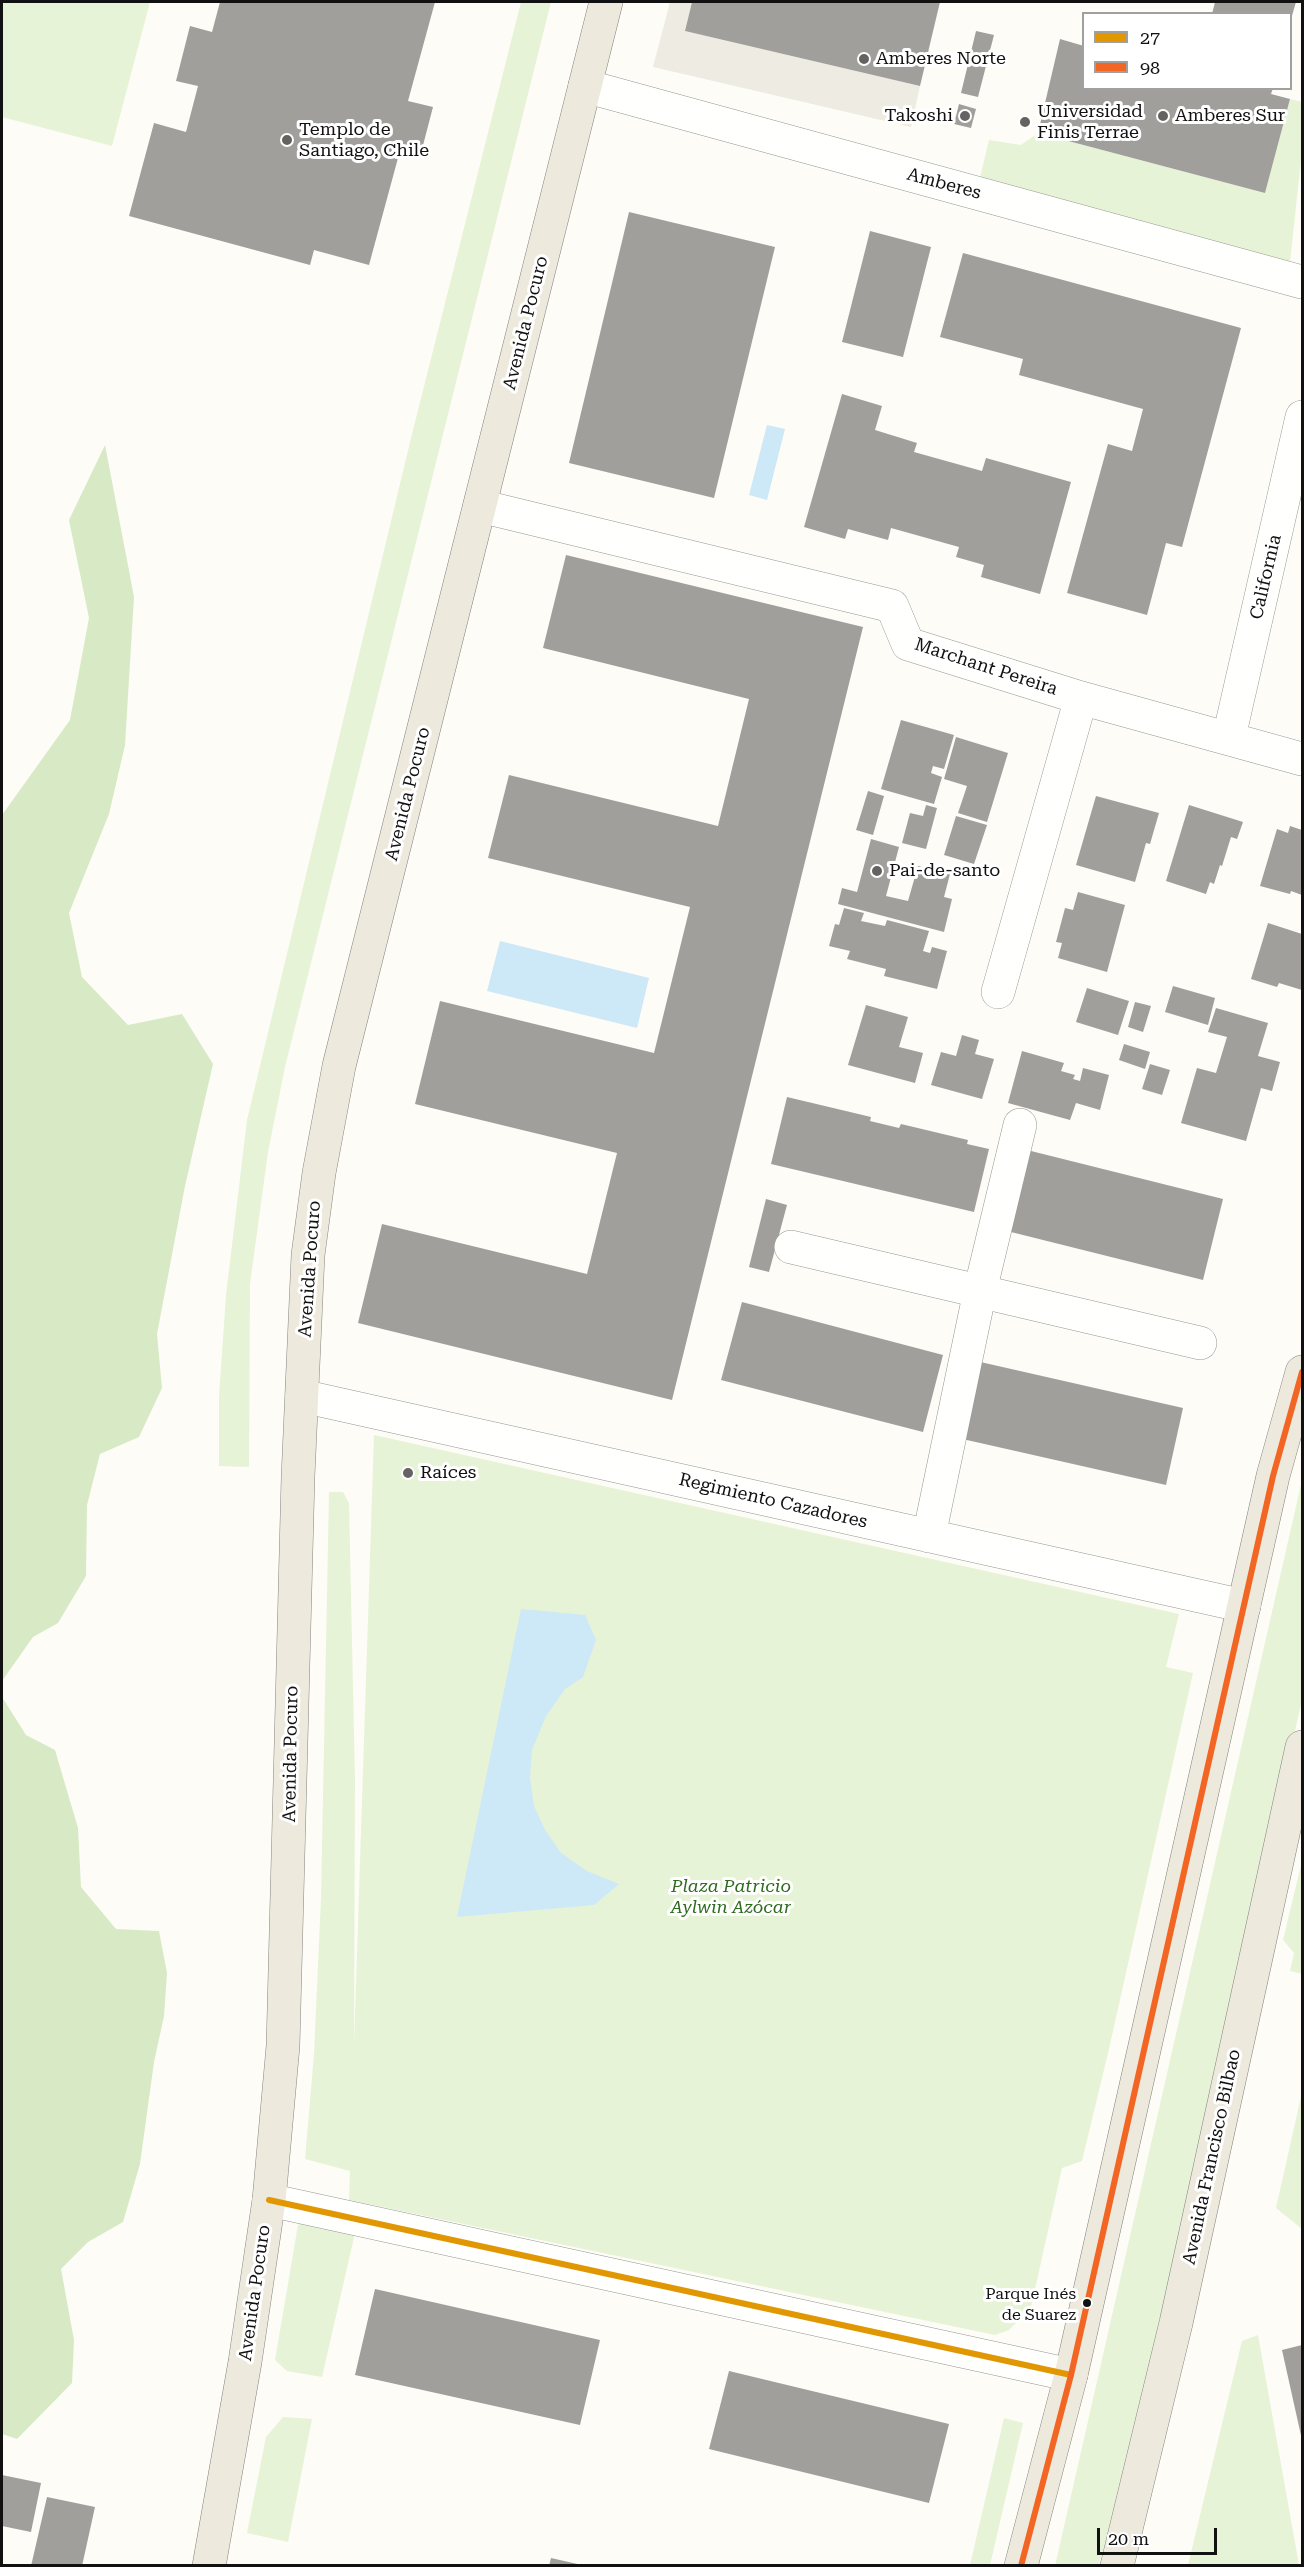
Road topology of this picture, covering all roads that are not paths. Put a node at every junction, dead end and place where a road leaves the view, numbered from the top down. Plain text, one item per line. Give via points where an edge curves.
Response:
1 (606, 2) edge
2 (585, 86) junction
3 (1302, 282) edge
4 (1302, 417) edge
5 (480, 506) junction
6 (1081, 698) junction
7 (1228, 737) junction
8 (1302, 759) edge
9 (998, 992) dead end
10 (1020, 1125) dead end
11 (791, 1247) dead end
12 (980, 1291) junction
13 (1200, 1343) dead end
14 (1302, 1372) edge
15 (302, 1396) junction
16 (929, 1536) junction
17 (1244, 1606) junction
18 (1302, 1747) edge
19 (269, 2200) junction
20 (1071, 2375) junction
21 (209, 2565) edge
22 (1021, 2565) edge
23 (1117, 2565) edge

1 - 2 main road, Avenida Pocuro
2 - 3 street, Amberes
2 - 5 main road, Avenida Pocuro
4 - 7 street, California
5 - 6 street, Marchant Pereira via 892,606 908,644
5 - 15 main road, Avenida Pocuro via 328,1113 308,1255
6 - 7 street, Marchant Pereira
6 - 9 street
7 - 8 street, Marchant Pereira
10 - 12 street
11 - 12 street
12 - 13 street
12 - 16 street
14 - 17 main road via 1273,1476
15 - 16 street, Regimiento Cazadores
15 - 19 main road, Avenida Pocuro via 283,2046
16 - 17 street, Regimiento Cazadores
17 - 20 main road
18 - 23 main road, Avenida Francisco Bilbao via 1176,2324
19 - 20 street
19 - 21 main road, Avenida Pocuro
20 - 22 main road

